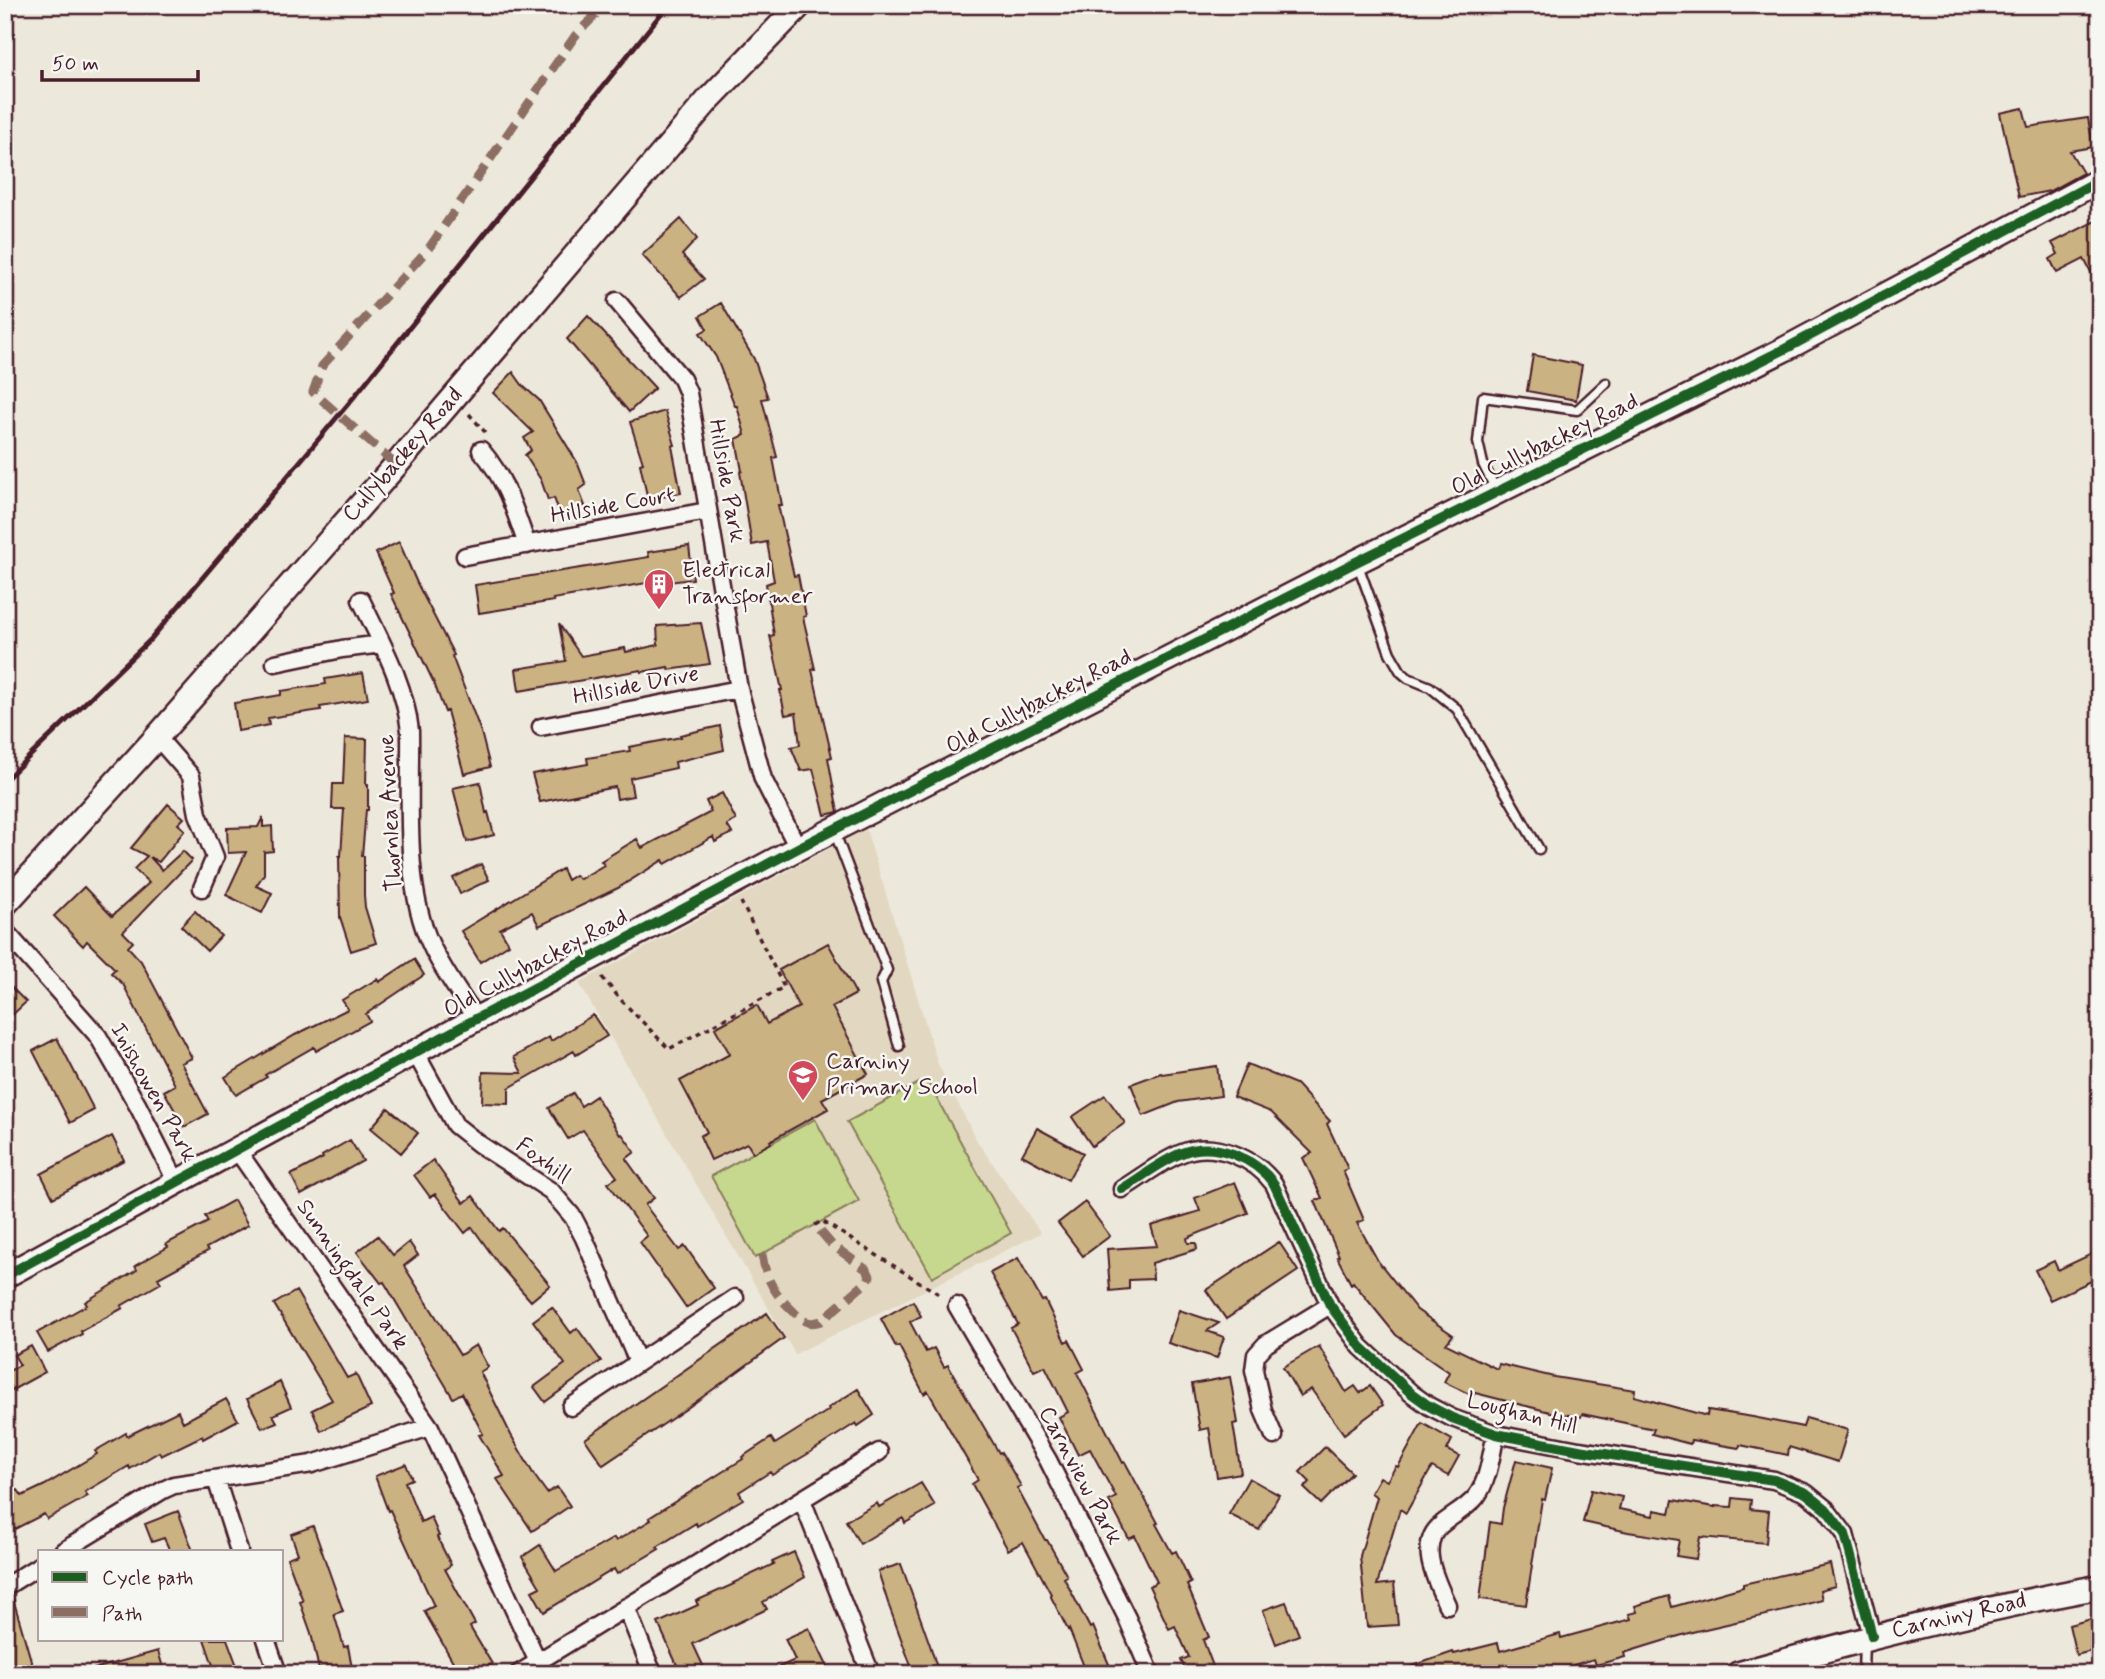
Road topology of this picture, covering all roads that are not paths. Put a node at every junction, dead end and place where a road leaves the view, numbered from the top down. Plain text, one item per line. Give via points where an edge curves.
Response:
1 (800, 5) edge
2 (2100, 180) edge
3 (617, 301) dead end
4 (1606, 383) dead end
5 (481, 450) road end
6 (1497, 493) junction
7 (708, 512) junction
8 (527, 545) junction
9 (465, 556) dead end
10 (1356, 562) junction
11 (360, 600) dead end
12 (382, 644) junction
13 (275, 663) dead end
14 (739, 690) junction
15 (541, 727) dead end
16 (157, 737) junction
17 (834, 830) junction
18 (797, 848) junction
19 (1539, 849) dead end
20 (202, 888) dead end
21 (5, 904) edge
22 (5, 931) edge
23 (476, 1019) junction
24 (899, 1046) dead end
25 (415, 1052) junction
26 (237, 1150) junction
27 (177, 1183) junction
28 (1122, 1189) dead end
29 (5, 1276) edge
30 (735, 1298) dead end
31 (1330, 1305) junction
32 (957, 1306) road end
33 (638, 1362) junction
34 (571, 1407) dead end
35 (430, 1427) junction
36 (1496, 1434) junction
37 (1274, 1436) dead end
38 (879, 1452) dead end
39 (216, 1479) junction
40 (802, 1500) junction
41 (65, 1550) edge
42 (239, 1550) edge
43 (38, 1566) edge
44 (5, 1587) edge
45 (2100, 1587) edge
46 (1447, 1605) dead end
47 (626, 1608) junction
48 (1868, 1637) junction
49 (267, 1640) edge
50 (1808, 1654) junction
51 (538, 1662) junction
52 (278, 1674) edge
53 (518, 1674) edge
54 (653, 1674) edge
55 (871, 1674) edge
56 (1151, 1674) edge
57 (1738, 1674) edge
58 (1822, 1674) edge
59 (1863, 1674) edge

1 - 16 street, Cullybackey Road via 709,99
2 - 6 street, Old Cullybackey Road via 1785,349
3 - 7 street, Hillside Park via 685,386
4 - 6 lane via 1577,410 1483,397 1478,442
5 - 8 street, Hillside Court via 506,486
6 - 10 street, Old Cullybackey Road
7 - 8 street, Hillside Court
7 - 14 street, Hillside Park
8 - 9 street, Hillside Court
10 - 17 street, Old Cullybackey Road
10 - 19 lane via 1401,672 1457,709
11 - 12 street, Thornlea Avenue
12 - 13 street
12 - 23 street, Thornlea Avenue via 405,698 411,731 412,874 417,901 431,945
14 - 15 street, Hillside Drive
14 - 18 street, Hillside Park via 763,779
16 - 20 street via 191,776 198,814 215,857
16 - 21 street, Cullybackey Road
17 - 18 street, Old Cullybackey Road
17 - 24 lane via 887,970 881,982
18 - 23 street, Old Cullybackey Road
22 - 27 street, Inishowen Park via 98,1036
23 - 25 street, Old Cullybackey Road
25 - 26 street, Old Cullybackey Road
25 - 33 street, Foxhill via 455,1125 543,1185 573,1217
26 - 27 street, Old Cullybackey Road
26 - 35 street, Sunningdale Park
27 - 29 street, Old Cullybackey Road
28 - 31 street, Loughan Hill via 1184,1152 1215,1150 1248,1161 1274,1184
30 - 33 street
31 - 36 street, Loughan Hill via 1361,1347 1411,1393 1452,1418
31 - 37 street via 1266,1344 1256,1355 1254,1370
32 - 56 street, Carnview Park via 1048,1460
33 - 34 street
35 - 39 street via 325,1461
35 - 51 street, Sunningdale Park
36 - 46 street, Loughan Hill via 1479,1492 1439,1526 1431,1539 1432,1566
36 - 48 street, Loughan Hill via 1774,1480 1806,1493 1845,1534
38 - 40 street
39 - 41 street via 168,1487
39 - 42 street
40 - 47 street
40 - 55 street
43 - 44 street
45 - 48 street, Carniny Road
47 - 51 street
47 - 54 street
48 - 50 street, Carniny Road
48 - 59 lane
49 - 52 street
50 - 57 street, Carniny Road
50 - 58 lane
51 - 53 street

